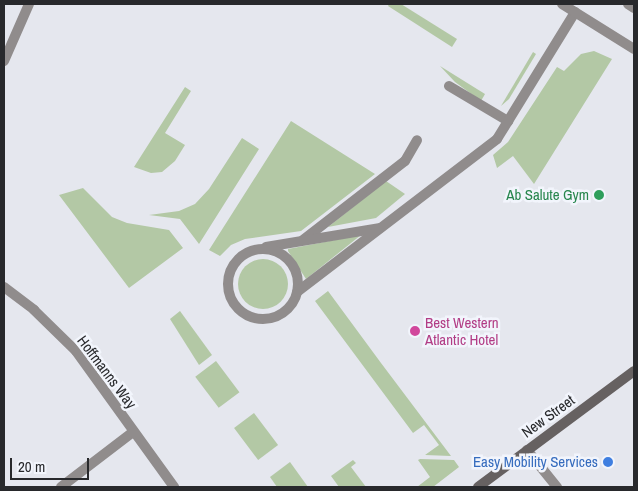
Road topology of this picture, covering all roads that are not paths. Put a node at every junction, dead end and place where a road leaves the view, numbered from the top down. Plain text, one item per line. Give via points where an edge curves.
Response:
1 (28, 4) edge
2 (562, 4) edge
3 (628, 4) edge
4 (634, 8) edge
5 (575, 12) junction
6 (634, 49) edge
7 (4, 61) edge
8 (449, 86) dead end
9 (508, 122) junction
10 (417, 140) dead end
11 (382, 227) junction
12 (303, 240) junction
13 (261, 249) junction
14 (4, 287) edge
15 (297, 292) junction
16 (634, 371) edge
17 (133, 432) junction
18 (527, 450) junction
19 (61, 487) edge
20 (174, 487) edge
21 (478, 487) edge
22 (557, 487) edge

1 - 7 street
2 - 5 street
3 - 4 street
5 - 6 street
5 - 9 street
8 - 9 street
9 - 11 street via 497,139
10 - 12 street via 404,161
11 - 12 street
11 - 15 street
12 - 13 street
13 - 15 street via 270,249 287,258 297,274
13 - 15 street via 242,256 230,272 229,292 240,310 258,318 278,316 291,305
14 - 17 street, Hoffmanns Way via 34,310 76,351
16 - 18 main road, New Street
17 - 19 street
17 - 20 street, Hoffmanns Way
18 - 21 main road, New Street
18 - 22 street

